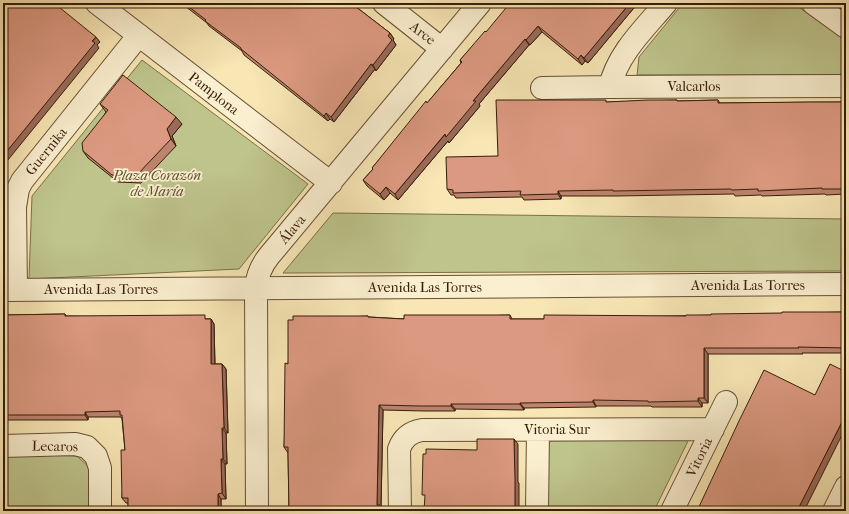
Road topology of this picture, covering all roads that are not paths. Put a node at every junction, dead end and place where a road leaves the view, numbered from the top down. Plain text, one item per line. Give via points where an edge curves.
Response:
1 (97, 3) edge
2 (384, 3) edge
3 (480, 3) edge
4 (666, 3) edge
5 (813, 3) edge
6 (846, 26) edge
7 (139, 35) junction
8 (442, 49) junction
9 (846, 86) edge
10 (610, 87) junction
11 (542, 88) dead end
12 (331, 183) junction
13 (846, 284) edge
14 (256, 288) junction
15 (10, 290) edge
16 (726, 402) dead end
17 (713, 429) junction
18 (538, 430) junction
19 (3, 446) edge
20 (846, 487) edge
21 (100, 511) edge
22 (257, 511) edge
23 (400, 511) edge
24 (537, 511) edge
25 (672, 511) edge
26 (834, 511) edge

1 - 7 street, Pamplona
2 - 8 street, Arce
3 - 8 street, Álava
4 - 10 street via 620,59
5 - 6 street
7 - 12 street, Pamplona
7 - 15 street, Guernika via 22,181 15,207
8 - 12 street, Álava
9 - 10 street, Valcarlos
10 - 11 street, Valcarlos
12 - 14 street, Álava via 265,262 258,274
13 - 14 street, Avenida Las Torres
14 - 15 street, Avenida Las Torres
14 - 22 street, Álava
16 - 17 street, Vitoria
17 - 18 street, Vitoria Sur
17 - 25 street, Vitoria
18 - 23 street, Vitoria Sur via 415,431 405,439 399,449
18 - 24 street
19 - 21 street, Lecaros via 75,444 87,447 96,456 100,468
20 - 26 street

